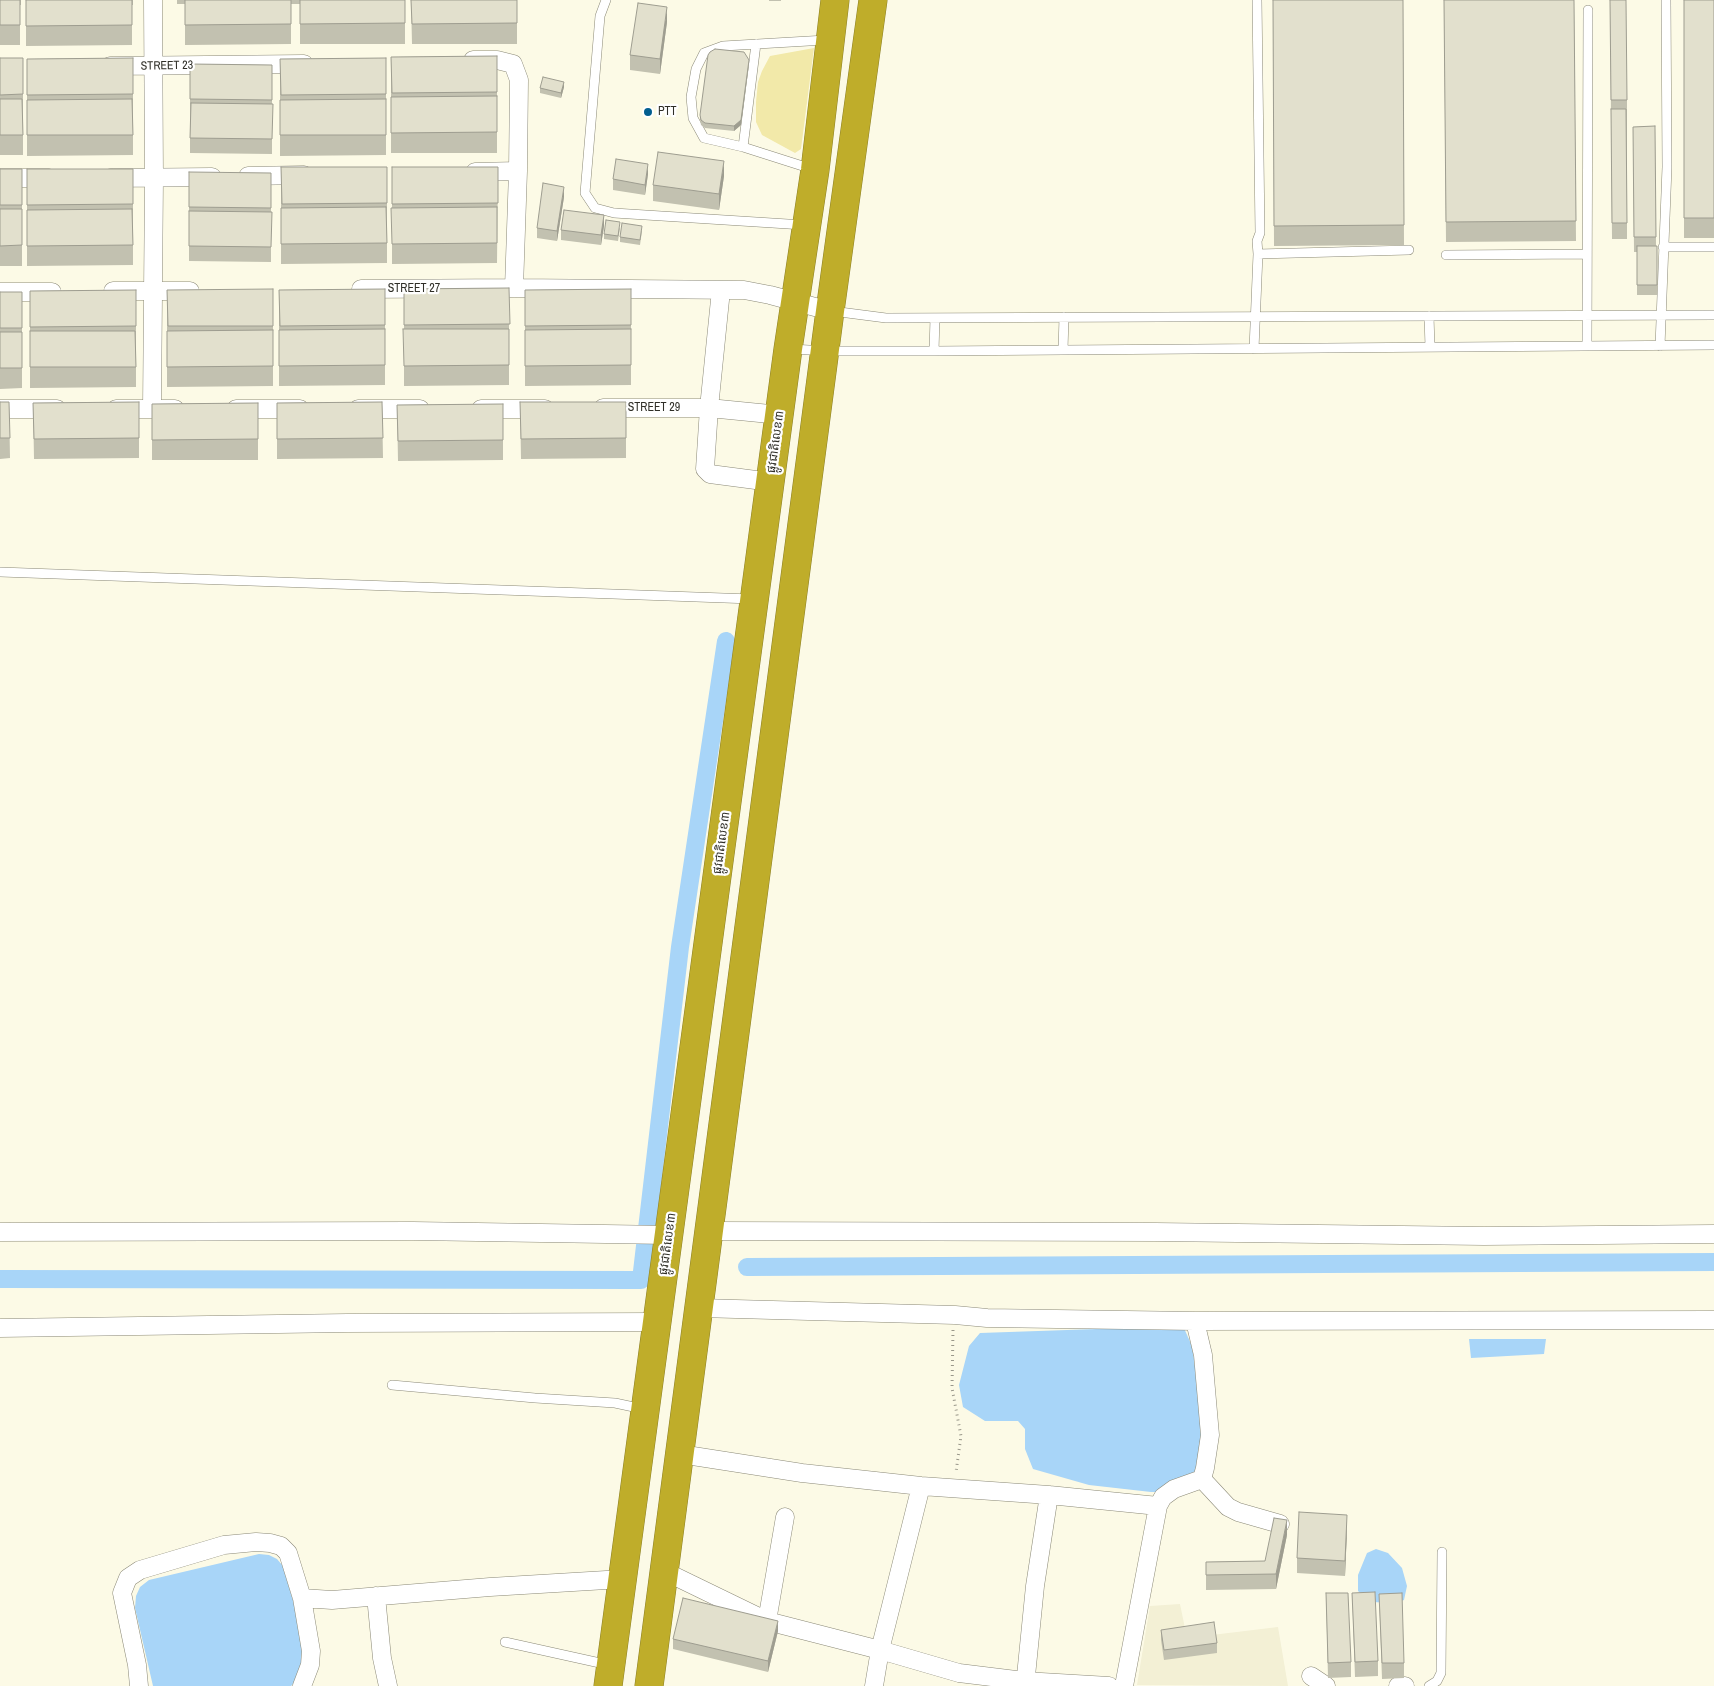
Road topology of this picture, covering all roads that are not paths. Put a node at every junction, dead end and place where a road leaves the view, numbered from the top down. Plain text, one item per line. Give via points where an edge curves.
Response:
1 (153, 0) edge
2 (606, 0) edge
3 (835, 0) edge
4 (873, 0) edge
5 (1257, 0) edge
6 (1666, 0) edge
7 (1588, 10) dead end
8 (830, 40) junction
9 (756, 44) junction
10 (457, 61) edge
11 (320, 63) edge
12 (96, 66) edge
13 (154, 66) junction
14 (743, 147) junction
15 (815, 170) junction
16 (518, 171) junction
17 (459, 172) edge
18 (321, 175) edge
19 (0, 178) edge
20 (67, 178) edge
21 (96, 178) edge
22 (154, 178) junction
23 (807, 225) junction
24 (1663, 247) junction
25 (1714, 247) edge
26 (1409, 250) dead end
27 (1258, 254) junction
28 (1587, 254) junction
29 (1446, 255) dead end
30 (514, 288) junction
31 (348, 289) edge
32 (202, 290) edge
33 (721, 290) junction
34 (96, 291) edge
35 (153, 291) junction
36 (0, 292) edge
37 (67, 292) edge
38 (796, 302) junction
39 (830, 311) junction
40 (1588, 315) junction
41 (1660, 315) junction
42 (1714, 315) edge
43 (1429, 316) junction
44 (1064, 317) junction
45 (1256, 317) junction
46 (935, 318) junction
47 (1714, 345) edge
48 (1587, 346) junction
49 (1660, 346) junction
50 (1430, 347) junction
51 (1254, 348) junction
52 (788, 349) junction
53 (1063, 350) junction
54 (826, 351) junction
55 (934, 351) junction
56 (560, 408) edge
57 (590, 408) edge
58 (709, 408) junction
59 (0, 409) edge
60 (76, 409) edge
61 (95, 409) edge
62 (152, 409) junction
63 (192, 409) edge
64 (222, 409) edge
65 (321, 409) edge
66 (341, 409) edge
67 (440, 409) edge
68 (460, 409) edge
69 (780, 415) junction
70 (771, 482) junction
71 (0, 572) edge
72 (755, 599) junction
73 (0, 1232) edge
74 (1714, 1234) edge
75 (708, 1239) junction
76 (669, 1240) junction
77 (700, 1304) junction
78 (659, 1312) junction
79 (1714, 1320) edge
80 (1195, 1321) junction
81 (0, 1328) edge
82 (392, 1386) dead end
83 (646, 1410) junction
84 (680, 1454) junction
85 (1202, 1479) junction
86 (921, 1486) junction
87 (1048, 1495) junction
88 (1158, 1506) junction
89 (785, 1518) dead end
90 (1280, 1524) edge
91 (1442, 1552) dead end
92 (664, 1572) junction
93 (623, 1580) junction
94 (376, 1596) junction
95 (302, 1598) junction
96 (767, 1621) junction
97 (505, 1642) dead end
98 (880, 1650) junction
99 (610, 1676) edge
100 (1311, 1676) dead end
101 (975, 1681) edge
102 (1024, 1683) edge
103 (139, 1686) edge
104 (302, 1686) edge
105 (388, 1686) edge
106 (649, 1686) edge
107 (874, 1686) edge
108 (1109, 1686) edge
109 (1124, 1686) edge
110 (1326, 1686) edge
111 (1398, 1686) edge
112 (1404, 1686) edge
113 (1429, 1686) edge

1 - 13 street
2 - 23 lane via 600,16 585,193 595,208 614,213
3 - 8 highway, ផ្លូវជាតិលេខ៣
4 - 39 highway
5 - 27 lane
6 - 24 lane via 1667,167
7 - 28 lane
8 - 9 lane
8 - 15 highway, ផ្លូវជាតិលេខ៣
9 - 14 lane
9 - 14 lane via 723,46 704,53 696,69 691,97 692,118 704,138
10 - 16 street via 496,60 513,64 519,80
11 - 13 street, STREET 23
12 - 13 street, STREET 23
13 - 22 street
14 - 15 lane
15 - 23 highway, ផ្លូវជាតិលេខ៣
16 - 17 street
16 - 30 street
18 - 22 street
19 - 20 street
21 - 22 street
22 - 35 street
23 - 38 highway, ផ្លូវជាតិលេខ៣
24 - 25 lane
24 - 41 lane
26 - 27 lane
27 - 45 lane
28 - 29 lane
28 - 40 lane
30 - 31 street, STREET 27
30 - 33 street, STREET 27
32 - 35 street
33 - 38 street, STREET 27 via 770,294
33 - 58 street
34 - 35 street
35 - 62 street
36 - 37 street
38 - 39 street, STREET 27
38 - 52 highway, ផ្លូវជាតិលេខ៣
39 - 46 lane via 886,318
39 - 54 highway
40 - 41 lane
40 - 43 lane
40 - 48 lane
41 - 42 lane
41 - 49 lane
43 - 45 lane
43 - 50 lane
44 - 45 lane
44 - 46 lane
44 - 53 lane
45 - 51 lane
46 - 55 lane
47 - 49 lane
48 - 49 lane
48 - 50 lane
50 - 51 lane
51 - 53 lane
52 - 54 lane
52 - 69 highway, ផ្លូវជាតិលេខ៣
53 - 55 lane
54 - 55 lane
54 - 75 highway
56 - 68 street
57 - 58 street, STREET 29
58 - 69 street, STREET 29
58 - 70 street via 705,469 710,474
59 - 60 street
61 - 62 street
62 - 63 street
64 - 65 street
66 - 67 street
69 - 70 highway, ផ្លូវជាតិលេខ៣
70 - 72 highway, ផ្លូវជាតិលេខ៣
71 - 72 lane
72 - 76 highway, ផ្លូវជាតិលេខ៣
73 - 76 street via 413,1231
74 - 75 street via 1484,1236 1155,1232
75 - 77 highway
76 - 78 highway, ផ្លូវជាតិលេខ៣
77 - 80 street via 987,1318
77 - 84 highway
78 - 81 street via 358,1323
78 - 83 highway, ផ្លូវជាតិលេខ៣
79 - 80 street
80 - 85 street via 1204,1355 1210,1435
82 - 83 lane via 614,1402
83 - 93 highway, ផ្លូវជាតិលេខ៣
84 - 86 street
84 - 92 highway
85 - 88 street via 1174,1489 1163,1497
85 - 90 street via 1228,1507
86 - 87 street
86 - 98 street
87 - 88 street
87 - 102 street
88 - 109 street
89 - 96 street
91 - 113 lane via 1441,1673
92 - 96 street
92 - 106 highway
93 - 94 street
93 - 99 highway, ផ្លូវជាតិលេខ៣
94 - 95 street via 332,1600
94 - 105 street
95 - 103 street via 288,1553 270,1542 224,1545 140,1570 128,1578 122,1593
95 - 104 street via 312,1651
96 - 98 street
97 - 99 lane
98 - 101 street via 959,1673
98 - 107 street
100 - 110 street
101 - 102 street
102 - 108 street
111 - 112 street

